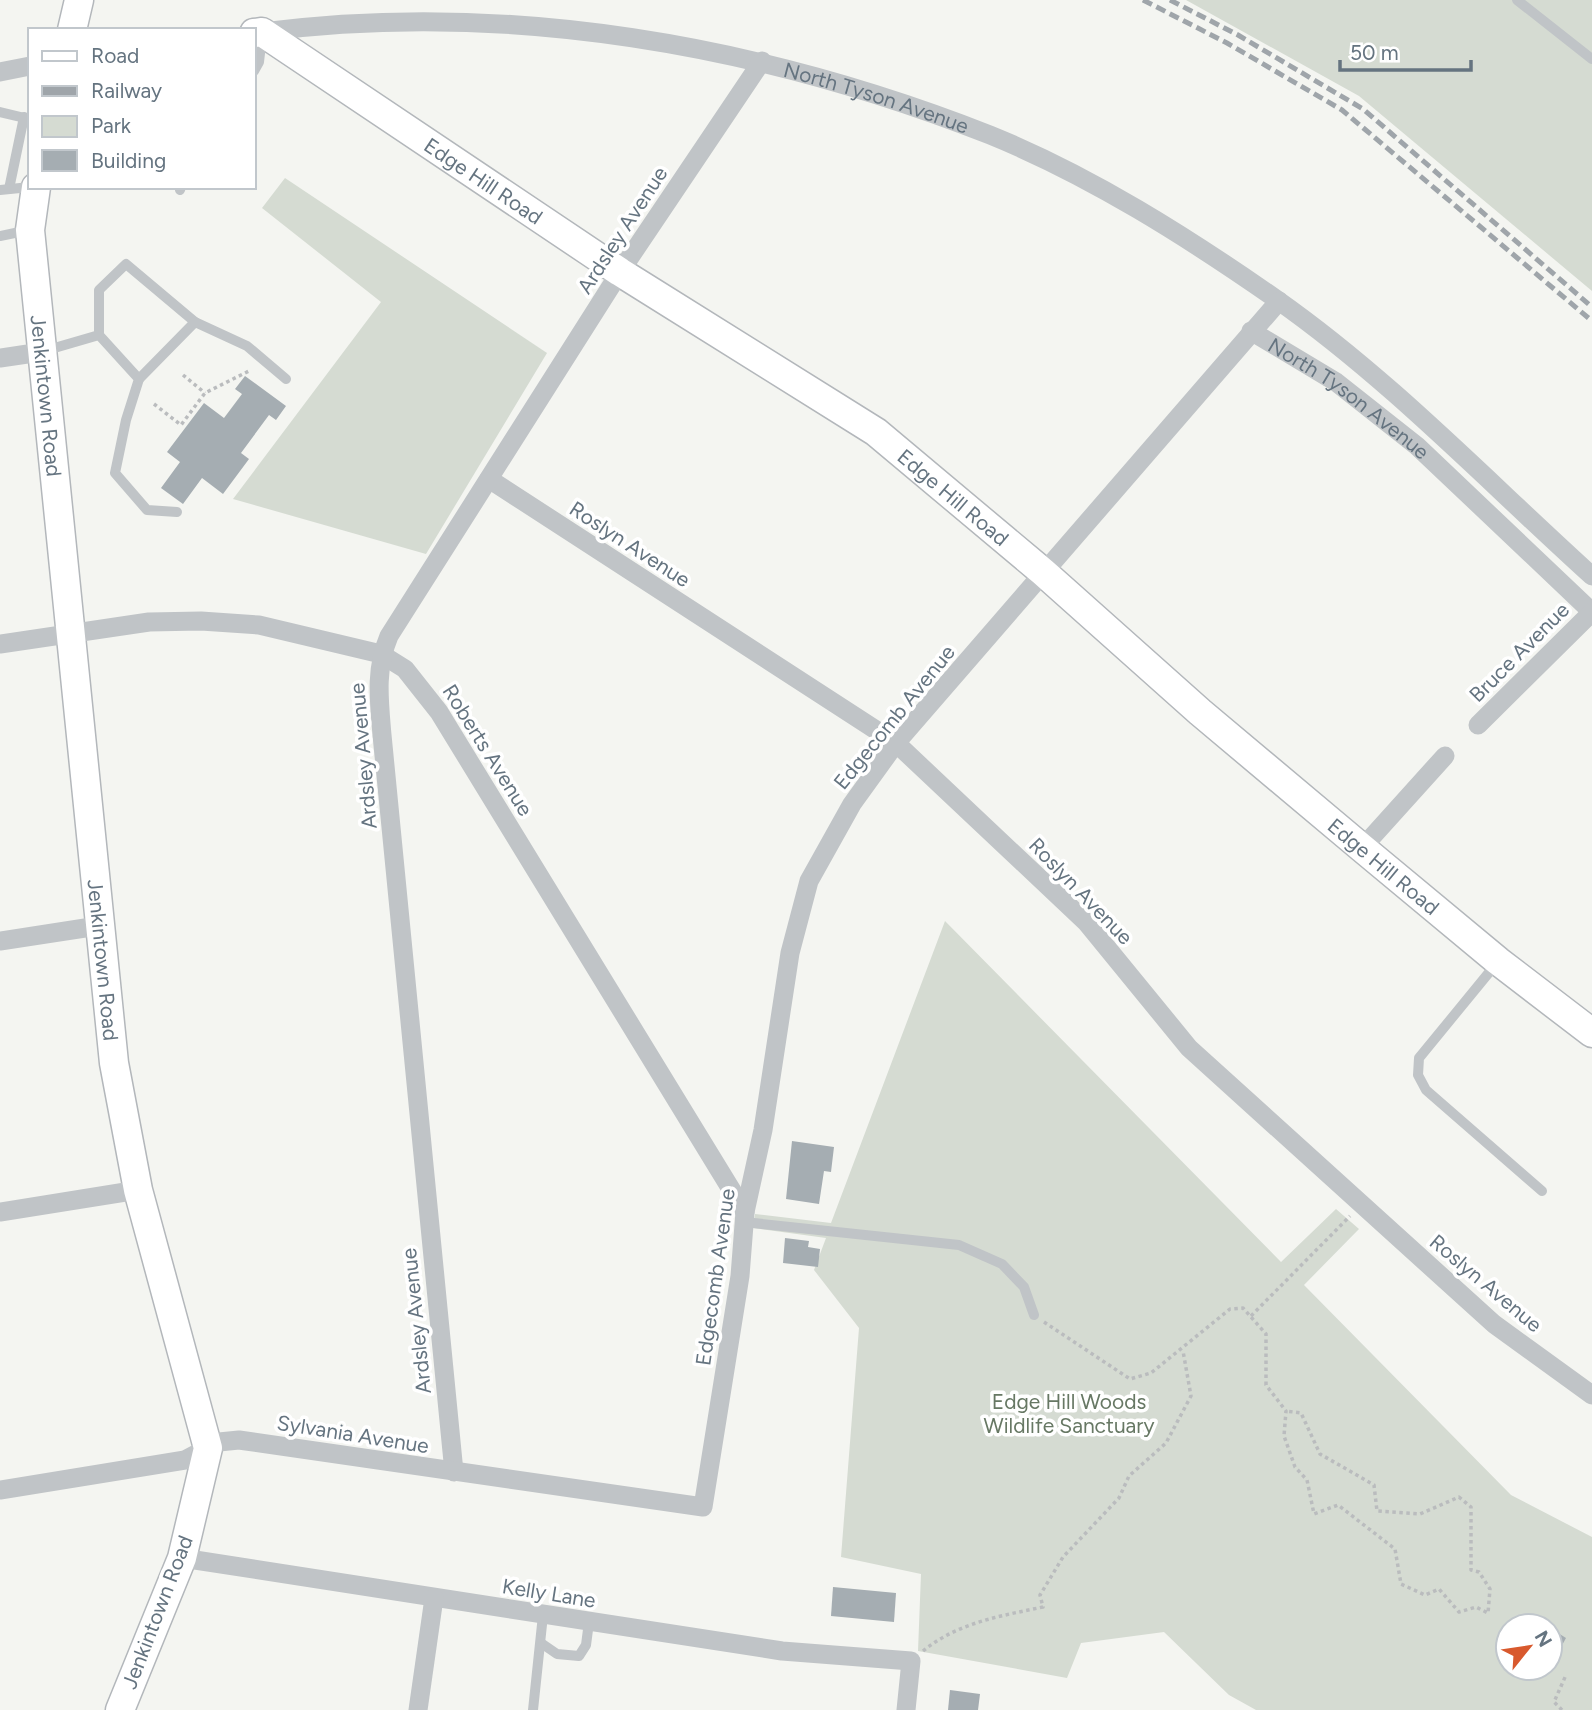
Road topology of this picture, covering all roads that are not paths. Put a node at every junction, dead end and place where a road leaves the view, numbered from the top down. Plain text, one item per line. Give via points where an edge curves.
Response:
1 (79, 0) edge
2 (1517, 0) edge
3 (72, 28) edge
4 (258, 32) edge
5 (1592, 59) edge
6 (762, 61) junction
7 (28, 66) edge
8 (256, 68) edge
9 (0, 72) edge
10 (0, 112) edge
11 (27, 118) edge
12 (28, 187) edge
13 (4, 189) edge
14 (36, 189) edge
15 (30, 230) junction
16 (0, 236) edge
17 (620, 272) junction
18 (1279, 301) junction
19 (195, 322) junction
20 (1251, 331) junction
21 (99, 335) junction
22 (41, 352) junction
23 (0, 358) edge
24 (139, 379) junction
25 (286, 379) dead end
26 (1416, 416) junction
27 (1442, 470) junction
28 (489, 479) junction
29 (177, 512) dead end
30 (1043, 572) junction
31 (1592, 576) edge
32 (1592, 612) edge
33 (71, 632) junction
34 (0, 644) edge
35 (381, 654) junction
36 (1478, 725) dead end
37 (896, 743) junction
38 (1445, 756) dead end
39 (1362, 848) junction
40 (98, 926) junction
41 (0, 941) edge
42 (1498, 961) junction
43 (1592, 1033) edge
44 (138, 1190) junction
45 (1542, 1191) dead end
46 (0, 1212) edge
47 (745, 1217) junction
48 (1034, 1315) road end
49 (1592, 1395) edge
50 (208, 1448) junction
51 (454, 1472) junction
52 (0, 1490) edge
53 (703, 1507) joint
54 (182, 1558) junction
55 (434, 1598) junction
56 (543, 1615) junction
57 (589, 1622) junction
58 (541, 1643) junction
59 (120, 1710) edge
60 (418, 1710) edge
61 (533, 1710) edge
62 (906, 1710) edge

1 - 3 street
2 - 5 lane
4 - 6 street, North Tyson Avenue via 405,20 520,23 663,39
4 - 8 lane via 260,62
4 - 17 street, Edge Hill Road
6 - 17 street, Ardsley Avenue
6 - 18 street, North Tyson Avenue via 992,136 1079,177 1188,239
7 - 9 street
10 - 11 lane
11 - 13 lane
12 - 13 lane
14 - 15 street, Jenkintown Road
15 - 16 lane
15 - 22 street, Jenkintown Road
17 - 28 street, Ardsley Avenue
17 - 30 street, Edge Hill Road via 876,432
18 - 20 street, Edgecomb Avenue
18 - 26 street, North Tyson Avenue
19 - 21 lane via 126,264 99,290
19 - 24 lane
19 - 25 lane via 247,346
20 - 27 street, North Tyson Avenue via 1336,382
20 - 30 street, Edgecomb Avenue
21 - 22 lane
21 - 24 lane
22 - 23 street
22 - 33 street, Jenkintown Road
24 - 29 lane via 116,474 147,510
26 - 27 street, North Tyson Avenue
26 - 31 street, North Tyson Avenue
27 - 32 street, North Tyson Avenue
28 - 35 street, Ardsley Avenue
28 - 37 street, Roslyn Avenue
30 - 37 street, Edgecomb Avenue
30 - 39 street, Edge Hill Road
32 - 36 street, Bruce Avenue
33 - 34 street, Roberts Avenue
33 - 35 street, Roberts Avenue via 149,622 225,622 259,625
33 - 40 street, Jenkintown Road
35 - 47 street, Roberts Avenue via 405,669 439,712
35 - 51 street, Ardsley Avenue via 377,678 381,724
37 - 47 street, Edgecomb Avenue via 852,804 809,881 790,953
37 - 49 street, Roslyn Avenue via 1086,922 1189,1048 1494,1324
38 - 39 street
39 - 42 street, Edge Hill Road
40 - 41 street
40 - 44 street, Jenkintown Road via 114,1063
42 - 43 street, Edge Hill Road
42 - 45 lane via 1419,1058 1418,1075 1426,1090
44 - 46 street
44 - 50 street, Jenkintown Road
47 - 48 lane via 959,1245 1002,1264 1024,1287
47 - 53 street, Edgecomb Avenue via 740,1276
50 - 51 street, Sylvania Avenue via 239,1440
50 - 52 street, Sylvania Avenue via 185,1460
50 - 54 street, Jenkintown Road
51 - 53 street, Sylvania Avenue
54 - 55 street, Kelly Lane
54 - 59 street, Jenkintown Road
55 - 56 street, Kelly Lane
55 - 60 street
56 - 57 street, Kelly Lane
56 - 58 lane
57 - 58 lane via 586,1645 579,1656 557,1654
57 - 62 street, Kelly Lane via 782,1651 911,1661
58 - 61 lane

